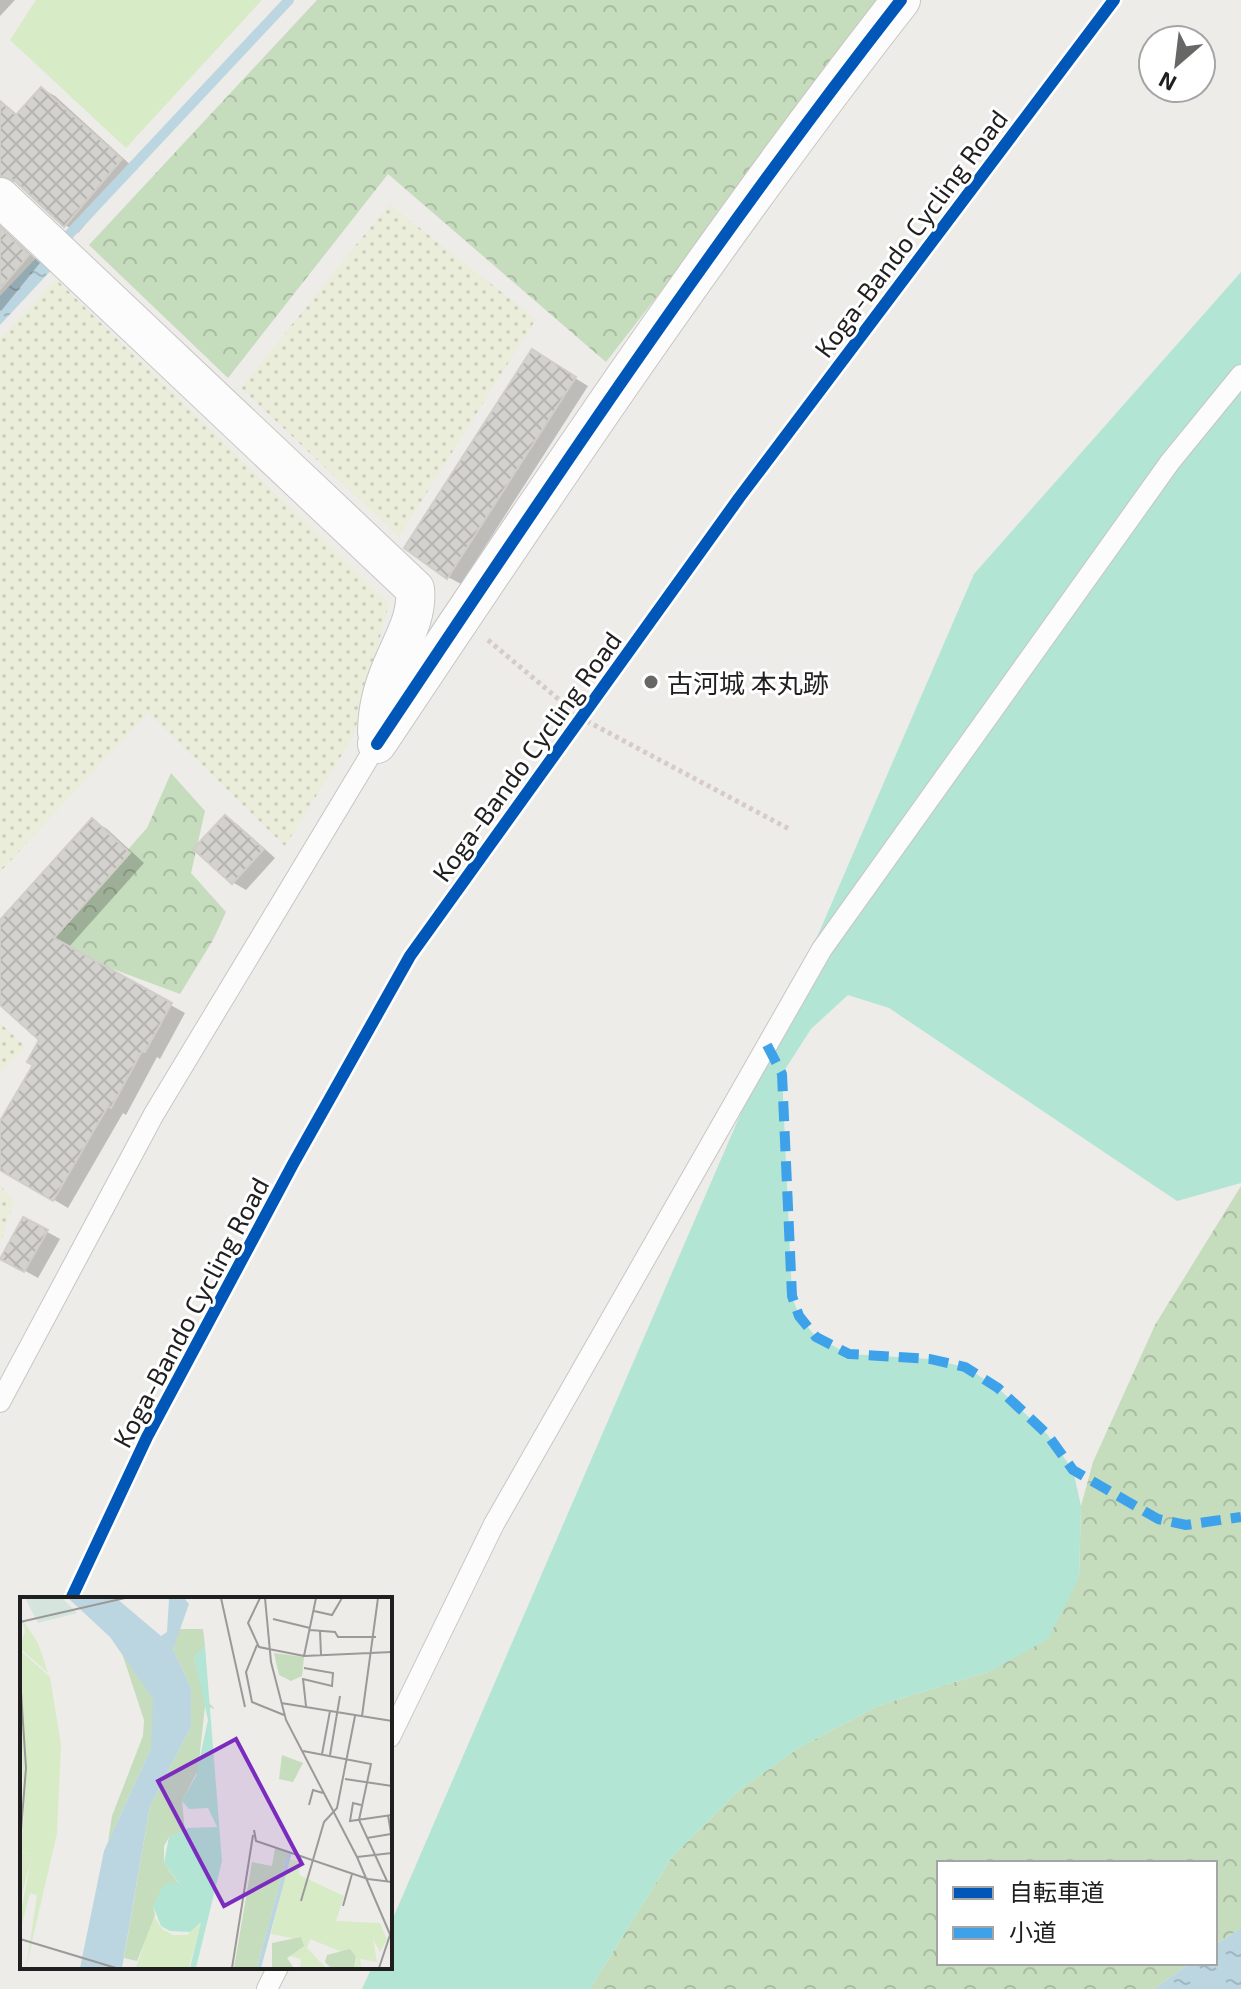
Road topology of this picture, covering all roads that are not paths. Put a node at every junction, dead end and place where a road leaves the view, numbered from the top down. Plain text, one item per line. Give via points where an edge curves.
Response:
1 (901, 0) edge
2 (0, 197) edge
3 (1241, 375) edge
4 (377, 744) junction
5 (0, 1402) edge
6 (392, 1733) edge
7 (277, 1969) edge
8 (267, 1989) edge

1 - 4 street via 569,456
2 - 4 street via 415,589 411,624 377,715
3 - 6 lane via 1170,462 822,949 501,1511
4 - 5 lane via 154,1114
7 - 8 lane

